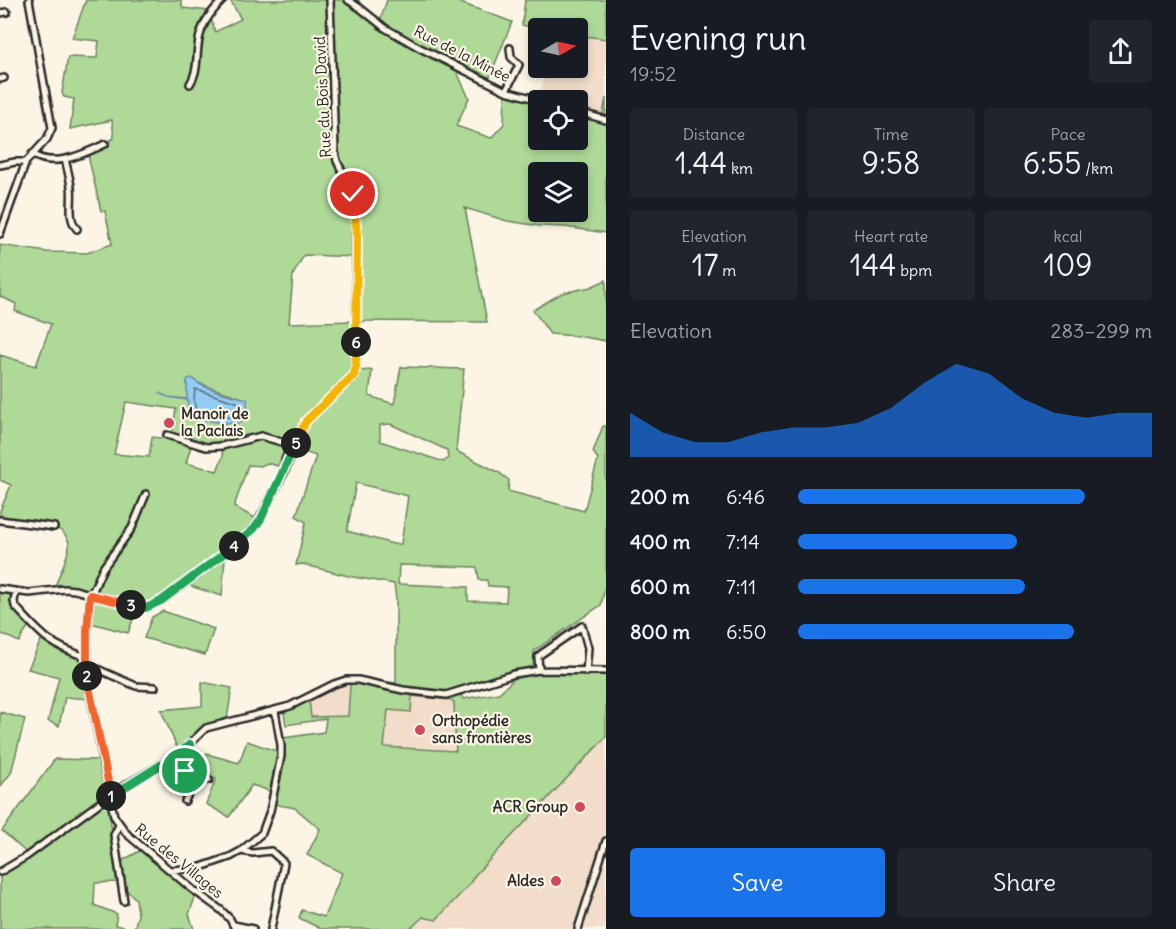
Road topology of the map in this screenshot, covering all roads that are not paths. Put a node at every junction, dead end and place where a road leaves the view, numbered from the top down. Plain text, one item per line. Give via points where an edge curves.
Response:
1 (29, 0) edge
2 (223, 0) edge
3 (330, 0) edge
4 (348, 0) edge
5 (510, 48) dead end
6 (190, 84) dead end
7 (506, 91) junction
8 (528, 97) edge
9 (588, 115) edge
10 (606, 120) edge
11 (105, 144) dead end
12 (32, 154) junction
13 (65, 159) junction
14 (26, 162) junction
15 (0, 165) edge
16 (77, 229) dead end
17 (0, 234) edge
18 (167, 435) dead end
19 (293, 445) junction
20 (285, 460) dead end
21 (146, 495) dead end
22 (0, 520) edge
23 (54, 527) dead end
24 (0, 590) edge
25 (16, 592) junction
26 (90, 595) junction
27 (86, 657) junction
28 (86, 664) junction
29 (539, 670) junction
30 (606, 671) edge
31 (586, 672) junction
32 (155, 687) dead end
33 (275, 711) junction
34 (190, 744) junction
35 (196, 776) junction
36 (209, 780) dead end
37 (110, 797) junction
38 (185, 801) dead end
39 (119, 825) junction
40 (606, 841) edge
41 (241, 850) junction
42 (171, 870) junction
43 (0, 872) edge
44 (124, 901) dead end
45 (234, 927) edge
46 (253, 929) edge
47 (271, 929) edge
48 (578, 929) edge

1 - 12 street via 52,124 50,135
2 - 6 street via 206,18 198,46 197,74
3 - 19 street, Rue du Bois David via 335,153 353,194 356,222 356,367 354,375 306,421
4 - 7 street, Rue de la Minée via 394,33
5 - 7 street via 511,57 519,65
7 - 8 street, Rue de la Minée
9 - 10 street
11 - 13 street
12 - 13 street via 40,160
12 - 14 street
13 - 16 street via 71,212
14 - 15 street
14 - 17 street
18 - 19 street via 206,447 261,436
19 - 20 street
19 - 26 street via 284,474 254,529 176,591 146,608
21 - 26 street via 132,528 103,568
22 - 23 street
24 - 25 street
25 - 26 street via 64,589
25 - 27 street via 15,606 44,637
26 - 27 street, Rue des Villages
27 - 28 street, Rue des Villages
28 - 32 street via 136,687
28 - 37 street, Rue des Villages
29 - 31 street
29 - 31 street via 541,654 582,626 588,648
29 - 33 street via 446,695 346,680
30 - 31 street
33 - 34 street via 206,728
33 - 41 street via 281,756 270,811 262,833
34 - 35 street via 185,771
34 - 37 street
35 - 36 street
35 - 38 street
37 - 39 street, Rue des Villages
37 - 43 street
39 - 42 street, Rue des Villages
39 - 44 street via 114,835
40 - 48 street
41 - 42 street via 198,868
41 - 47 street via 271,851 284,863
42 - 45 street, Rue des Villages via 221,910
45 - 46 street

